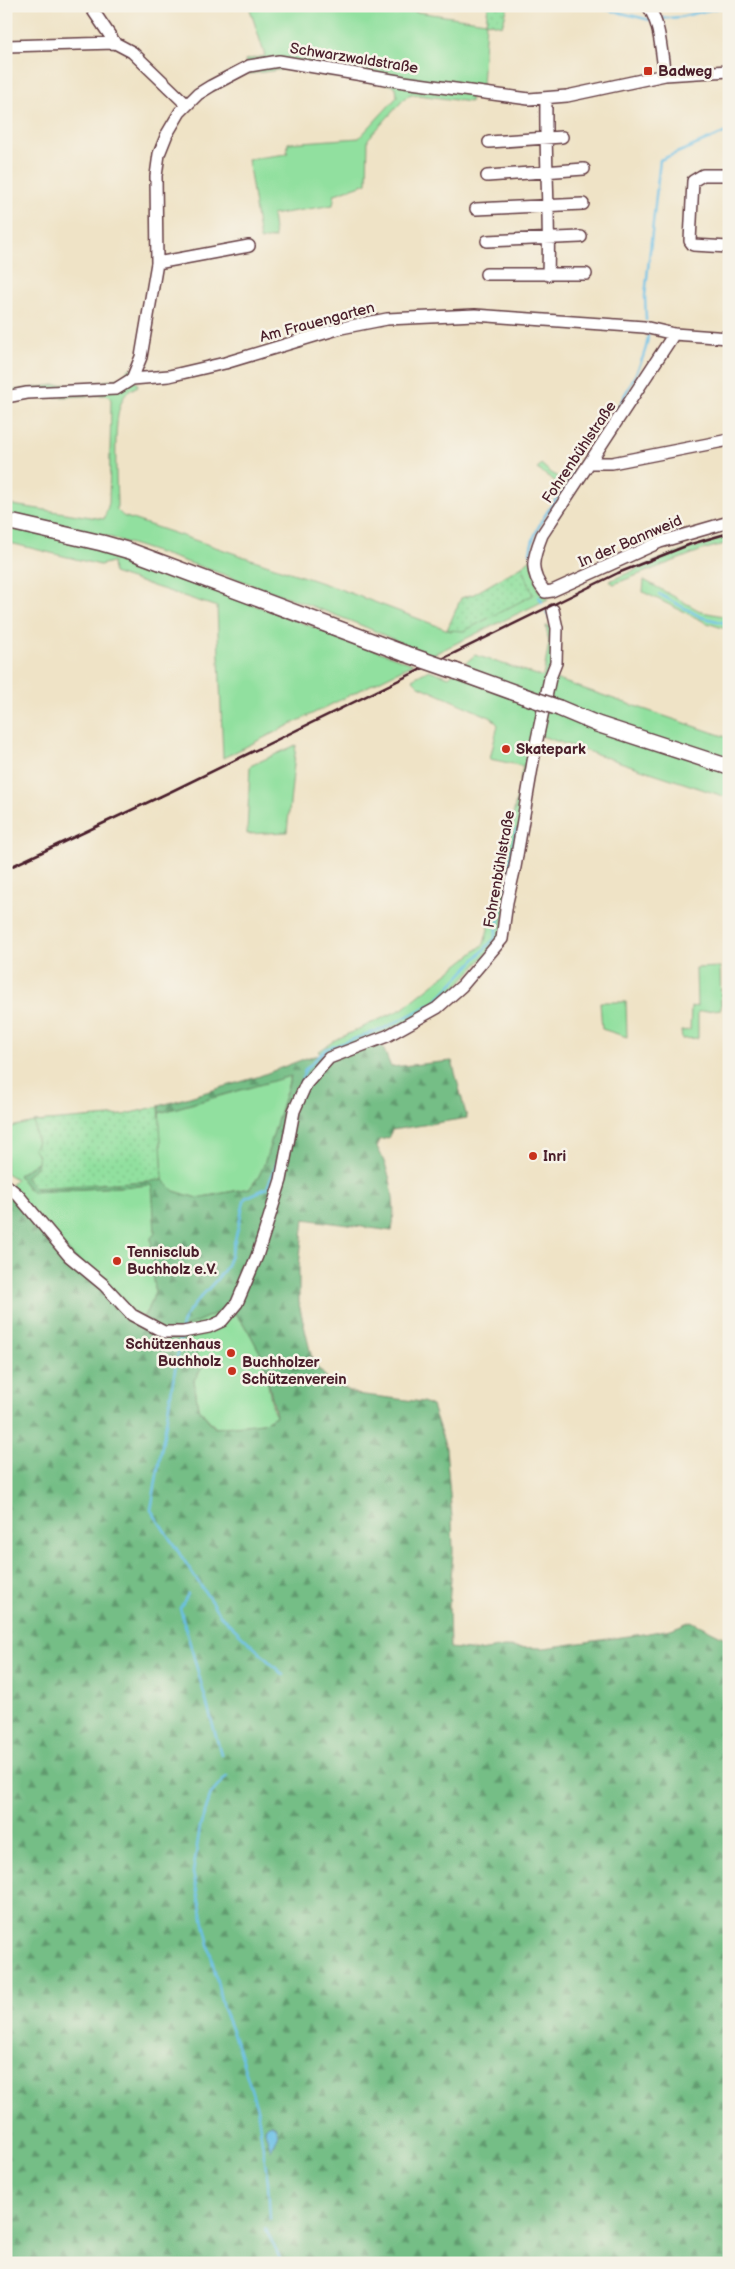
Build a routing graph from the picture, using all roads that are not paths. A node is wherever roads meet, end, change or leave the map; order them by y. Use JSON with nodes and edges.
{"nodes":[{"id":1,"x":90,"y":6,"type":"edge"},
{"id":2,"x":648,"y":6,"type":"edge"},
{"id":3,"x":115,"y":43,"type":"junction"},
{"id":4,"x":6,"y":46,"type":"edge"},
{"id":5,"x":729,"y":71,"type":"edge"},
{"id":6,"x":665,"y":75,"type":"junction"},
{"id":7,"x":546,"y":99,"type":"junction"},
{"id":8,"x":187,"y":105,"type":"junction"},
{"id":9,"x":545,"y":137,"type":"junction"},
{"id":10,"x":562,"y":137,"type":"dead end"},
{"id":11,"x":488,"y":142,"type":"dead end"},
{"id":12,"x":584,"y":169,"type":"dead end"},
{"id":13,"x":546,"y":172,"type":"junction"},
{"id":14,"x":729,"y":175,"type":"edge"},
{"id":15,"x":487,"y":176,"type":"dead end"},
{"id":16,"x":582,"y":204,"type":"dead end"},
{"id":17,"x":549,"y":206,"type":"junction"},
{"id":18,"x":476,"y":209,"type":"dead end"},
{"id":19,"x":581,"y":237,"type":"dead end"},
{"id":20,"x":549,"y":239,"type":"junction"},
{"id":21,"x":487,"y":241,"type":"dead end"},
{"id":22,"x":249,"y":246,"type":"dead end"},
{"id":23,"x":729,"y":247,"type":"edge"},
{"id":24,"x":157,"y":263,"type":"junction"},
{"id":25,"x":486,"y":274,"type":"dead end"},
{"id":26,"x":586,"y":274,"type":"dead end"},
{"id":27,"x":548,"y":275,"type":"junction"},
{"id":28,"x":674,"y":334,"type":"junction"},
{"id":29,"x":729,"y":338,"type":"edge"},
{"id":30,"x":132,"y":379,"type":"junction"},
{"id":31,"x":6,"y":397,"type":"edge"},
{"id":32,"x":729,"y":440,"type":"edge"},
{"id":33,"x":591,"y":463,"type":"junction"},
{"id":34,"x":6,"y":521,"type":"edge"},
{"id":35,"x":729,"y":522,"type":"edge"},
{"id":36,"x":545,"y":592,"type":"joint"},
{"id":37,"x":553,"y":610,"type":"dead end"},
{"id":38,"x":729,"y":767,"type":"edge"},
{"id":39,"x":6,"y":1185,"type":"edge"}],
"edges":[{"from":1,"to":3,"type":"street"},
{"from":2,"to":6,"type":"street"},
{"from":3,"to":4,"type":"street"},
{"from":3,"to":8,"type":"street"},
{"from":5,"to":6,"type":"street","name":"Schwarzwaldstraße"},
{"from":6,"to":7,"type":"street","name":"Schwarzwaldstraße"},
{"from":7,"to":8,"type":"street","name":"Schwarzwaldstraße"},
{"from":7,"to":9,"type":"street"},
{"from":8,"to":24,"type":"street","name":"Schwarzwaldstraße"},
{"from":9,"to":10,"type":"street"},
{"from":9,"to":11,"type":"street"},
{"from":9,"to":13,"type":"street"},
{"from":12,"to":13,"type":"street"},
{"from":13,"to":15,"type":"street"},
{"from":13,"to":17,"type":"street"},
{"from":14,"to":23,"type":"street"},
{"from":16,"to":17,"type":"street"},
{"from":17,"to":18,"type":"street"},
{"from":17,"to":20,"type":"street"},
{"from":19,"to":20,"type":"street"},
{"from":20,"to":21,"type":"street"},
{"from":20,"to":27,"type":"street"},
{"from":22,"to":24,"type":"street"},
{"from":24,"to":30,"type":"street","name":"Schwarzwaldstraße"},
{"from":25,"to":27,"type":"street"},
{"from":26,"to":27,"type":"street"},
{"from":28,"to":29,"type":"street","name":"Am Frauengarten"},
{"from":28,"to":30,"type":"street","name":"Am Frauengarten"},
{"from":28,"to":33,"type":"street","name":"Fohrenbühlstraße"},
{"from":30,"to":31,"type":"street"},
{"from":32,"to":33,"type":"street"},
{"from":33,"to":36,"type":"street","name":"Fohrenbühlstraße"},
{"from":34,"to":38,"type":"main road","bridge":true},
{"from":35,"to":36,"type":"street","name":"In der Bannweid"},
{"from":37,"to":39,"type":"street","name":"Fohrenbühlstraße"}]}
